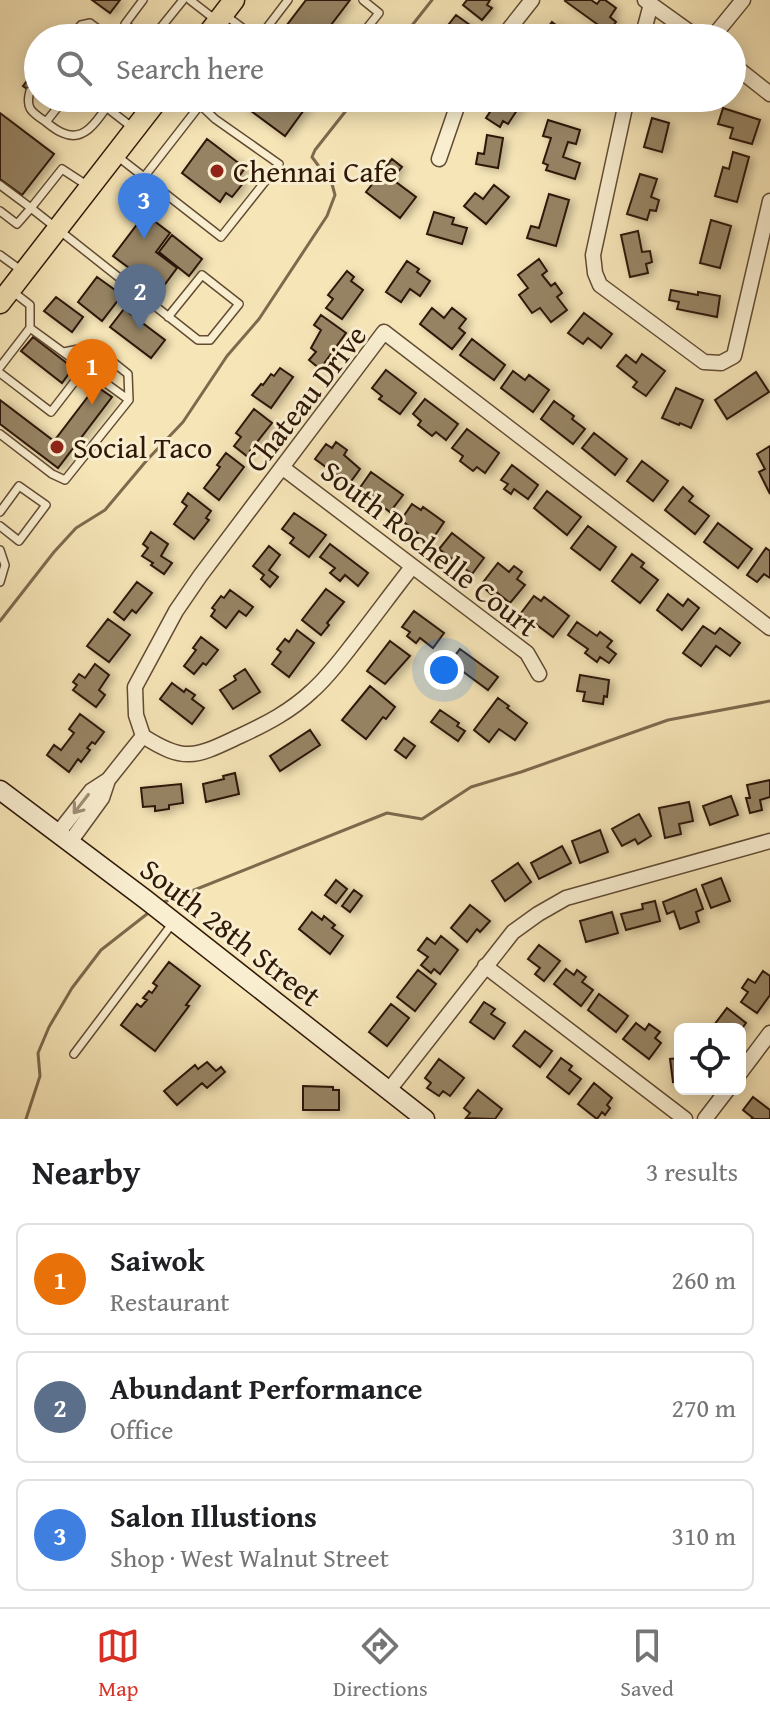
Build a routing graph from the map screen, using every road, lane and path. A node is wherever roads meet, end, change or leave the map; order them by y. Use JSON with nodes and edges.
{"nodes":[{"id":1,"x":143,"y":0,"type":"edge"},
{"id":2,"x":183,"y":0,"type":"edge"},
{"id":3,"x":190,"y":0,"type":"edge"},
{"id":4,"x":288,"y":0,"type":"edge"},
{"id":5,"x":363,"y":0,"type":"edge"},
{"id":6,"x":532,"y":0,"type":"edge"},
{"id":7,"x":743,"y":0,"type":"edge"},
{"id":8,"x":648,"y":2,"type":"edge"},
{"id":9,"x":220,"y":18,"type":"edge"},
{"id":10,"x":125,"y":24,"type":"edge"},
{"id":11,"x":164,"y":24,"type":"edge"},
{"id":12,"x":269,"y":24,"type":"edge"},
{"id":13,"x":370,"y":24,"type":"edge"},
{"id":14,"x":513,"y":24,"type":"edge"},
{"id":15,"x":644,"y":24,"type":"edge"},
{"id":16,"x":679,"y":24,"type":"edge"},
{"id":17,"x":723,"y":24,"type":"edge"},
{"id":18,"x":746,"y":75,"type":"edge"},
{"id":19,"x":770,"y":94,"type":"edge"},
{"id":20,"x":31,"y":112,"type":"edge"},
{"id":21,"x":54,"y":112,"type":"edge"},
{"id":22,"x":102,"y":112,"type":"edge"},
{"id":23,"x":113,"y":112,"type":"edge"},
{"id":24,"x":148,"y":112,"type":"edge"},
{"id":25,"x":195,"y":112,"type":"edge"},
{"id":26,"x":208,"y":112,"type":"edge"},
{"id":27,"x":455,"y":112,"type":"edge"},
{"id":28,"x":624,"y":112,"type":"edge"},
{"id":29,"x":46,"y":122,"type":"junction"},
{"id":30,"x":135,"y":129,"type":"junction"},
{"id":31,"x":115,"y":154,"type":"junction"},
{"id":32,"x":439,"y":159,"type":"dead end"},
{"id":33,"x":144,"y":177,"type":"junction"},
{"id":34,"x":0,"y":185,"type":"edge"},
{"id":35,"x":90,"y":187,"type":"junction"},
{"id":36,"x":770,"y":201,"type":"edge"},
{"id":37,"x":31,"y":208,"type":"junction"},
{"id":38,"x":0,"y":211,"type":"edge"},
{"id":39,"x":57,"y":229,"type":"junction"},
{"id":40,"x":0,"y":255,"type":"edge"},
{"id":41,"x":24,"y":272,"type":"junction"},
{"id":42,"x":5,"y":296,"type":"edge"},
{"id":43,"x":168,"y":317,"type":"junction"},
{"id":44,"x":30,"y":328,"type":"junction"},
{"id":45,"x":64,"y":352,"type":"junction"},
{"id":46,"x":85,"y":368,"type":"junction"},
{"id":47,"x":0,"y":370,"type":"edge"},
{"id":48,"x":129,"y":400,"type":"junction"},
{"id":49,"x":0,"y":434,"type":"edge"},
{"id":50,"x":283,"y":468,"type":"junction"},
{"id":51,"x":0,"y":512,"type":"edge"},
{"id":52,"x":0,"y":526,"type":"edge"},
{"id":53,"x":0,"y":550,"type":"edge"},
{"id":54,"x":412,"y":567,"type":"junction"},
{"id":55,"x":0,"y":582,"type":"edge"},
{"id":56,"x":770,"y":628,"type":"edge"},
{"id":57,"x":539,"y":674,"type":"dead end"},
{"id":58,"x":143,"y":736,"type":"junction"},
{"id":59,"x":0,"y":790,"type":"edge"},
{"id":60,"x":64,"y":838,"type":"junction"},
{"id":61,"x":770,"y":841,"type":"edge"},
{"id":62,"x":173,"y":922,"type":"junction"},
{"id":63,"x":485,"y":966,"type":"junction"},
{"id":64,"x":770,"y":1033,"type":"edge"},
{"id":65,"x":74,"y":1054,"type":"dead end"},
{"id":66,"x":746,"y":1065,"type":"edge"},
{"id":67,"x":389,"y":1090,"type":"junction"},
{"id":68,"x":723,"y":1095,"type":"edge"},
{"id":69,"x":425,"y":1119,"type":"edge"},
{"id":70,"x":685,"y":1119,"type":"edge"},
{"id":71,"x":705,"y":1119,"type":"edge"}],
"edges":[{"from":1,"to":10,"type":"lane"},
{"from":2,"to":11,"type":"lane"},
{"from":3,"to":9,"type":"lane"},
{"from":4,"to":12,"type":"lane"},
{"from":5,"to":13,"type":"lane"},
{"from":6,"to":14,"type":"street"},
{"from":7,"to":17,"type":"street"},
{"from":8,"to":15,"type":"street"},
{"from":8,"to":16,"type":"street"},
{"from":18,"to":19,"type":"street"},
{"from":20,"to":29,"type":"lane"},
{"from":21,"to":29,"type":"lane"},
{"from":22,"to":29,"type":"lane"},
{"from":23,"to":30,"type":"lane"},
{"from":24,"to":30,"type":"main road"},
{"from":25,"to":33,"type":"lane"},
{"from":26,"to":33,"type":"lane"},
{"from":27,"to":32,"type":"street"},
{"from":28,"to":36,"type":"street"},
{"from":30,"to":31,"type":"main road"},
{"from":31,"to":33,"type":"lane"},
{"from":31,"to":35,"type":"main road"},
{"from":34,"to":37,"type":"lane"},
{"from":35,"to":37,"type":"lane"},
{"from":35,"to":39,"type":"main road"},
{"from":37,"to":38,"type":"lane"},
{"from":37,"to":39,"type":"lane"},
{"from":39,"to":41,"type":"main road"},
{"from":39,"to":43,"type":"lane"},
{"from":40,"to":41,"type":"lane"},
{"from":41,"to":42,"type":"main road"},
{"from":42,"to":44,"type":"lane"},
{"from":43,"to":43,"type":"lane"},
{"from":44,"to":45,"type":"lane"},
{"from":44,"to":47,"type":"lane"},
{"from":45,"to":46,"type":"lane"},
{"from":45,"to":48,"type":"lane"},
{"from":46,"to":47,"type":"lane"},
{"from":46,"to":48,"type":"lane"},
{"from":48,"to":49,"type":"lane"},
{"from":50,"to":54,"type":"street","name":"South Rochelle Court"},
{"from":50,"to":56,"type":"street","name":"Chateau Drive"},
{"from":50,"to":58,"type":"street","name":"Chateau Drive"},
{"from":51,"to":52,"type":"lane"},
{"from":53,"to":55,"type":"lane"},
{"from":54,"to":57,"type":"street","name":"South Rochelle Court"},
{"from":54,"to":58,"type":"street"},
{"from":58,"to":60,"type":"street"},
{"from":59,"to":60,"type":"street","name":"South 28th Street"},
{"from":60,"to":62,"type":"street","name":"South 28th Street"},
{"from":61,"to":63,"type":"street"},
{"from":62,"to":65,"type":"lane"},
{"from":62,"to":67,"type":"street","name":"South 28th Street"},
{"from":63,"to":67,"type":"street"},
{"from":63,"to":70,"type":"street"},
{"from":64,"to":66,"type":"street"},
{"from":67,"to":69,"type":"street","name":"South 28th Street"},
{"from":68,"to":71,"type":"street"}]}
